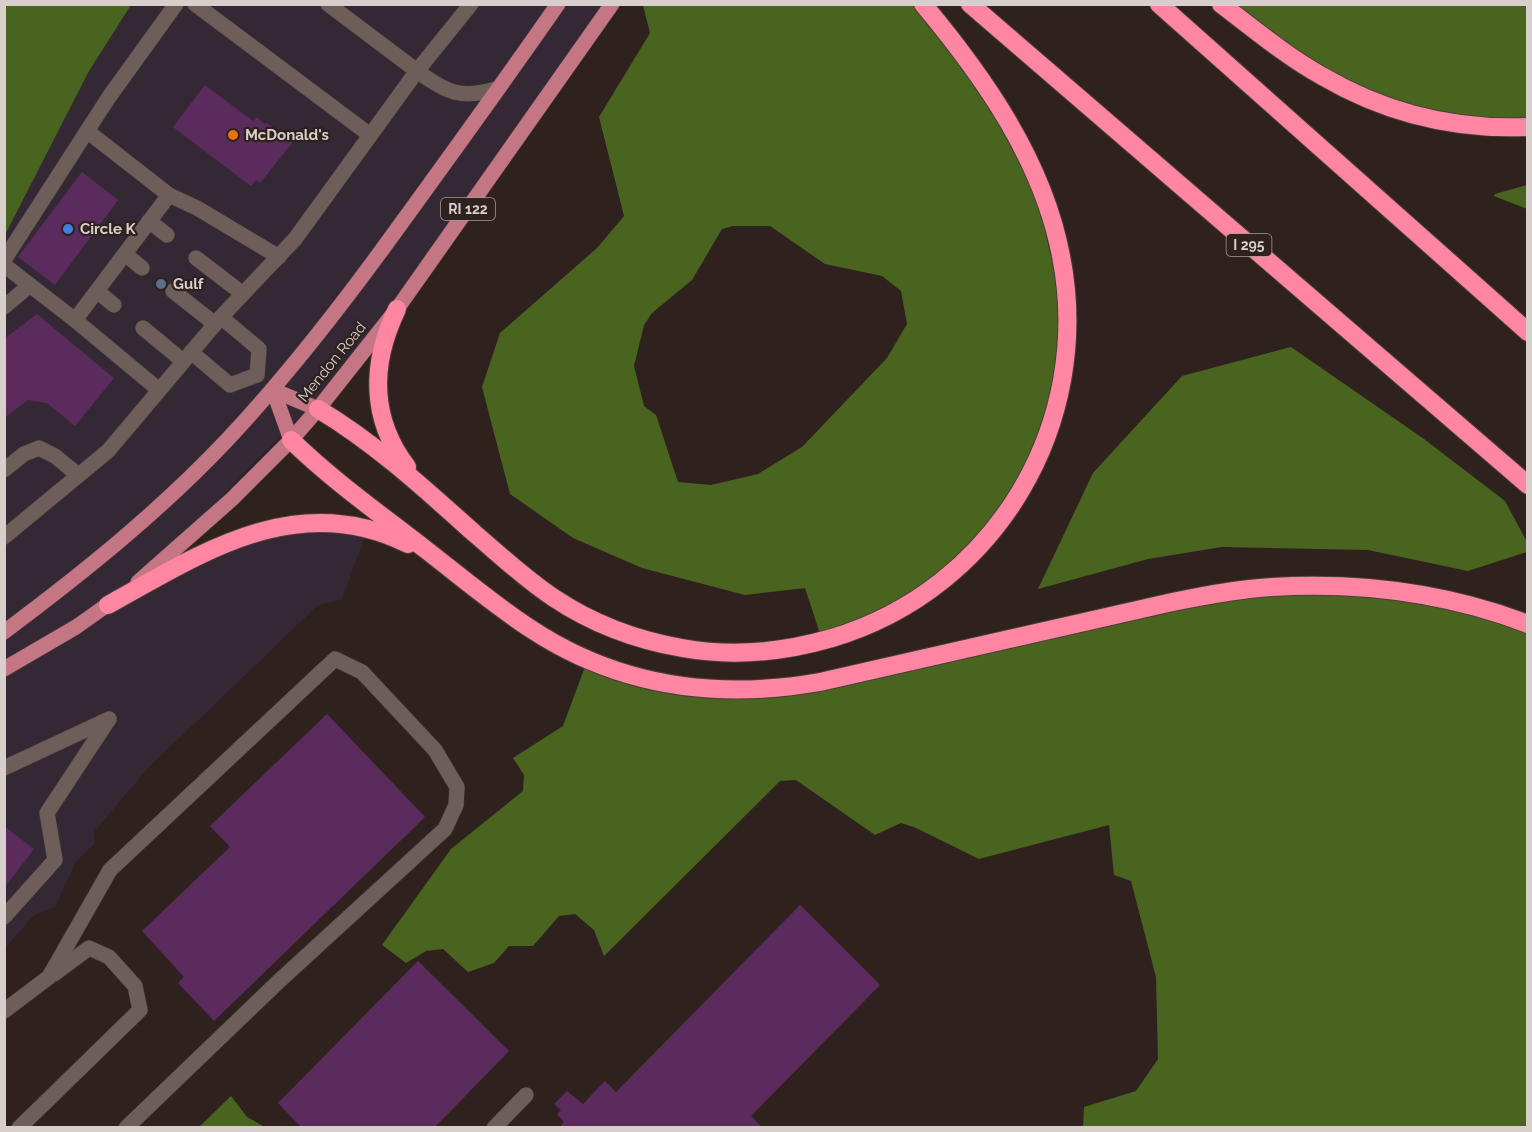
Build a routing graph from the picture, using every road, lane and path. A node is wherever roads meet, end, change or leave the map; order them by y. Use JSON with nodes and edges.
{"nodes":[{"id":1,"x":176,"y":4,"type":"edge"},
{"id":2,"x":195,"y":4,"type":"edge"},
{"id":3,"x":328,"y":4,"type":"edge"},
{"id":4,"x":471,"y":4,"type":"edge"},
{"id":5,"x":558,"y":4,"type":"edge"},
{"id":6,"x":612,"y":4,"type":"edge"},
{"id":7,"x":923,"y":4,"type":"edge"},
{"id":8,"x":970,"y":4,"type":"edge"},
{"id":9,"x":1159,"y":4,"type":"edge"},
{"id":10,"x":1221,"y":4,"type":"edge"},
{"id":11,"x":417,"y":71,"type":"junction"},
{"id":12,"x":499,"y":88,"type":"junction"},
{"id":13,"x":1527,"y":128,"type":"edge"},
{"id":14,"x":87,"y":131,"type":"junction"},
{"id":15,"x":370,"y":135,"type":"junction"},
{"id":16,"x":169,"y":195,"type":"junction"},
{"id":17,"x":149,"y":221,"type":"junction"},
{"id":18,"x":167,"y":235,"type":"dead end"},
{"id":19,"x":124,"y":254,"type":"junction"},
{"id":20,"x":279,"y":256,"type":"junction"},
{"id":21,"x":196,"y":258,"type":"dead end"},
{"id":22,"x":4,"y":260,"type":"edge"},
{"id":23,"x":4,"y":265,"type":"edge"},
{"id":24,"x":142,"y":268,"type":"dead end"},
{"id":25,"x":30,"y":285,"type":"junction"},
{"id":26,"x":97,"y":291,"type":"junction"},
{"id":27,"x":173,"y":291,"type":"dead end"},
{"id":28,"x":243,"y":294,"type":"junction"},
{"id":29,"x":114,"y":305,"type":"dead end"},
{"id":30,"x":4,"y":307,"type":"edge"},
{"id":31,"x":397,"y":309,"type":"junction"},
{"id":32,"x":75,"y":320,"type":"junction"},
{"id":33,"x":218,"y":321,"type":"junction"},
{"id":34,"x":143,"y":328,"type":"dead end"},
{"id":35,"x":1527,"y":332,"type":"edge"},
{"id":36,"x":187,"y":357,"type":"junction"},
{"id":37,"x":257,"y":375,"type":"junction"},
{"id":38,"x":159,"y":390,"type":"junction"},
{"id":39,"x":273,"y":390,"type":"junction"},
{"id":40,"x":318,"y":409,"type":"junction"},
{"id":41,"x":291,"y":440,"type":"junction"},
{"id":42,"x":4,"y":470,"type":"edge"},
{"id":43,"x":78,"y":476,"type":"junction"},
{"id":44,"x":1527,"y":486,"type":"edge"},
{"id":45,"x":428,"y":492,"type":"junction"},
{"id":46,"x":4,"y":537,"type":"edge"},
{"id":47,"x":455,"y":572,"type":"junction"},
{"id":48,"x":108,"y":605,"type":"junction"},
{"id":49,"x":1527,"y":624,"type":"edge"},
{"id":50,"x":4,"y":632,"type":"edge"},
{"id":51,"x":4,"y":669,"type":"edge"},
{"id":52,"x":4,"y":768,"type":"edge"},
{"id":53,"x":4,"y":917,"type":"edge"},
{"id":54,"x":49,"y":977,"type":"junction"},
{"id":55,"x":4,"y":1011,"type":"edge"},
{"id":56,"x":526,"y":1095,"type":"dead end"},
{"id":57,"x":19,"y":1128,"type":"edge"},
{"id":58,"x":126,"y":1128,"type":"edge"},
{"id":59,"x":494,"y":1128,"type":"edge"}],
"edges":[{"from":1,"to":14,"type":"lane"},
{"from":2,"to":15,"type":"lane"},
{"from":3,"to":11,"type":"lane"},
{"from":4,"to":11,"type":"lane"},
{"from":5,"to":12,"type":"main road","name":"Mendon Road","number":"RI 122"},
{"from":6,"to":31,"type":"main road","name":"Mendon Road","number":"RI 122"},
{"from":7,"to":45,"type":"highway"},
{"from":8,"to":44,"type":"highway","number":"I 295"},
{"from":9,"to":35,"type":"highway"},
{"from":10,"to":13,"type":"highway"},
{"from":11,"to":12,"type":"lane"},
{"from":11,"to":15,"type":"lane"},
{"from":12,"to":39,"type":"main road","name":"Mendon Road","number":"RI 122"},
{"from":14,"to":16,"type":"lane"},
{"from":14,"to":22,"type":"lane"},
{"from":15,"to":20,"type":"lane"},
{"from":16,"to":17,"type":"lane"},
{"from":16,"to":20,"type":"lane"},
{"from":17,"to":18,"type":"lane"},
{"from":17,"to":19,"type":"lane"},
{"from":19,"to":24,"type":"lane"},
{"from":19,"to":26,"type":"lane"},
{"from":20,"to":28,"type":"lane"},
{"from":21,"to":28,"type":"lane"},
{"from":23,"to":25,"type":"lane"},
{"from":25,"to":30,"type":"lane"},
{"from":25,"to":32,"type":"lane"},
{"from":26,"to":29,"type":"lane"},
{"from":26,"to":32,"type":"lane"},
{"from":27,"to":33,"type":"lane"},
{"from":28,"to":33,"type":"lane"},
{"from":31,"to":40,"type":"main road","name":"Mendon Road","number":"RI 122"},
{"from":31,"to":45,"type":"highway"},
{"from":32,"to":38,"type":"lane"},
{"from":33,"to":36,"type":"lane"},
{"from":33,"to":37,"type":"lane"},
{"from":34,"to":36,"type":"lane"},
{"from":36,"to":37,"type":"lane"},
{"from":36,"to":38,"type":"lane"},
{"from":37,"to":39,"type":"lane"},
{"from":38,"to":43,"type":"lane"},
{"from":39,"to":40,"type":"main road"},
{"from":39,"to":41,"type":"main road"},
{"from":39,"to":50,"type":"main road","name":"Mendon Road","number":"RI 122"},
{"from":40,"to":41,"type":"main road","name":"Mendon Road","number":"RI 122"},
{"from":40,"to":45,"type":"highway"},
{"from":41,"to":47,"type":"highway"},
{"from":41,"to":48,"type":"main road","name":"Mendon Road","number":"RI 122"},
{"from":42,"to":43,"type":"lane"},
{"from":43,"to":46,"type":"lane"},
{"from":47,"to":48,"type":"highway"},
{"from":47,"to":49,"type":"highway"},
{"from":48,"to":51,"type":"main road","name":"Mendon Road","number":"RI 122"},
{"from":52,"to":53,"type":"lane"},
{"from":54,"to":55,"type":"lane"},
{"from":54,"to":57,"type":"lane"},
{"from":54,"to":58,"type":"lane"},
{"from":56,"to":59,"type":"lane"}]}
